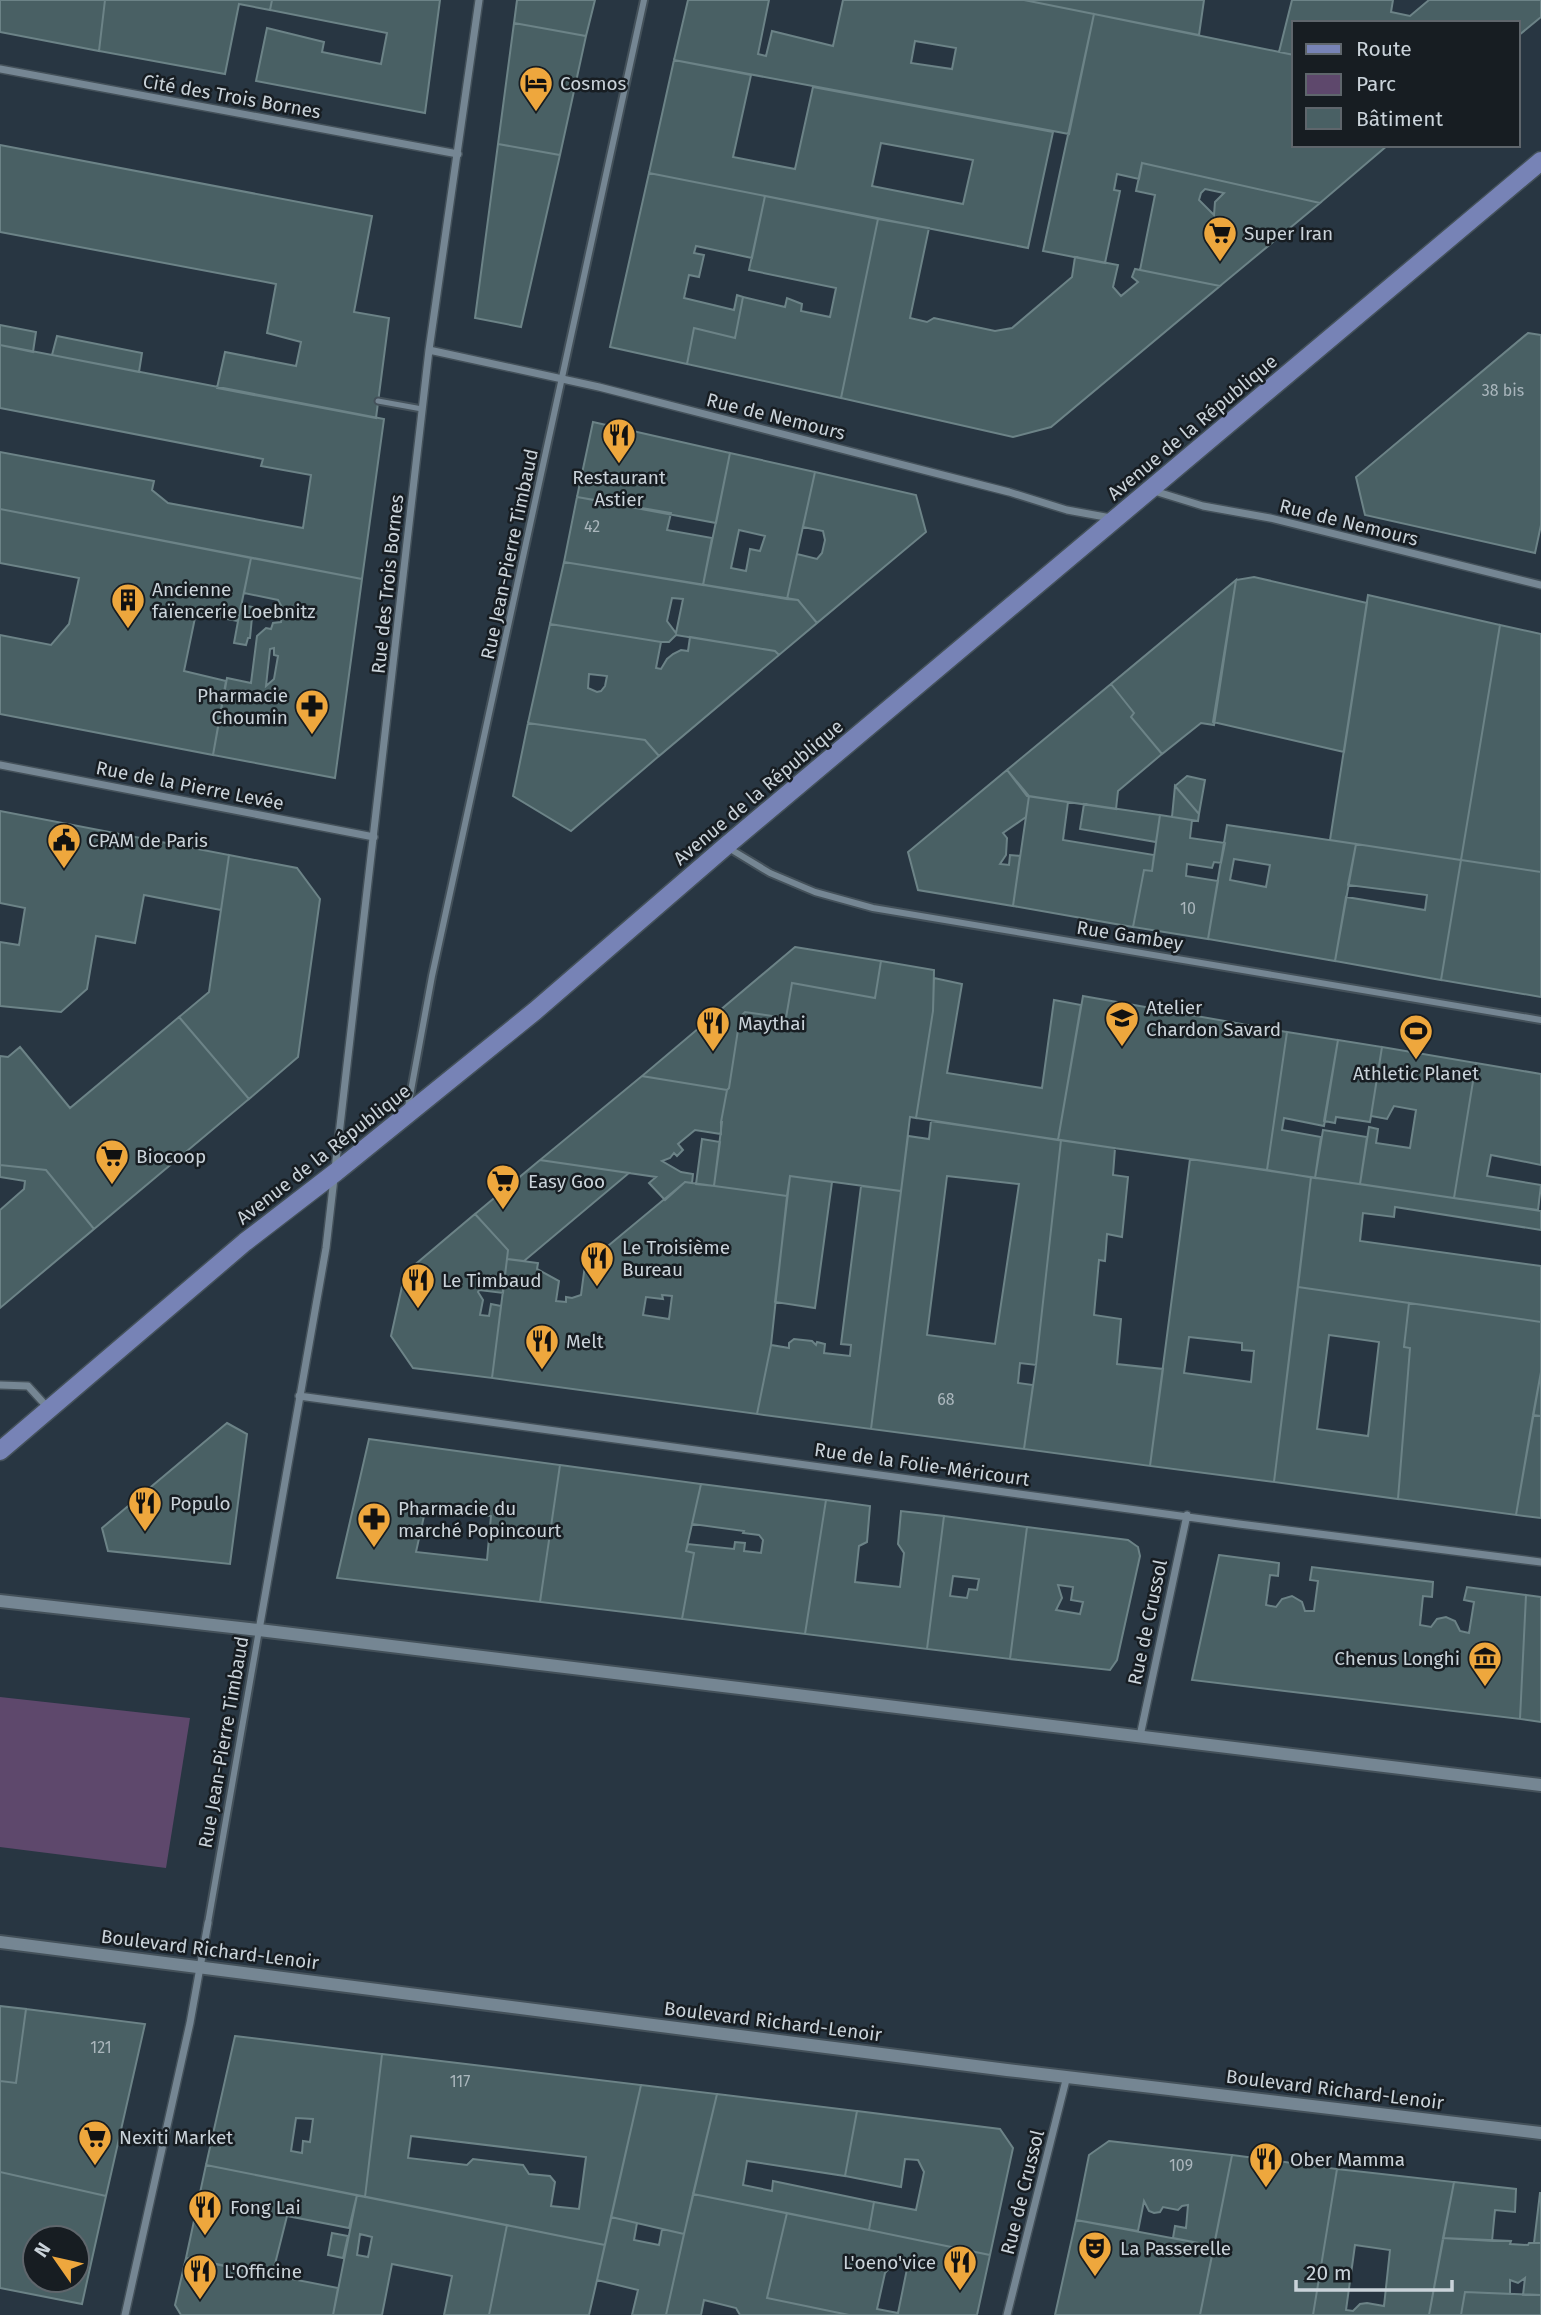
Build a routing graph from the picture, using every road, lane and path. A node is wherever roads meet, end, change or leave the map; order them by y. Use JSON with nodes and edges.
{"nodes":[{"id":1,"x":479,"y":0,"type":"edge"},
{"id":2,"x":644,"y":0,"type":"edge"},
{"id":3,"x":0,"y":69,"type":"edge"},
{"id":4,"x":458,"y":154,"type":"junction"},
{"id":5,"x":1541,"y":161,"type":"edge"},
{"id":6,"x":429,"y":350,"type":"junction"},
{"id":7,"x":564,"y":379,"type":"junction"},
{"id":8,"x":378,"y":401,"type":"dead end"},
{"id":9,"x":422,"y":409,"type":"junction"},
{"id":10,"x":1150,"y":490,"type":"junction"},
{"id":11,"x":1115,"y":519,"type":"junction"},
{"id":12,"x":1541,"y":585,"type":"edge"},
{"id":13,"x":0,"y":765,"type":"edge"},
{"id":14,"x":374,"y":837,"type":"junction"},
{"id":15,"x":726,"y":846,"type":"junction"},
{"id":16,"x":1541,"y":1020,"type":"edge"},
{"id":17,"x":406,"y":1116,"type":"junction"},
{"id":18,"x":336,"y":1172,"type":"junction"},
{"id":19,"x":0,"y":1385,"type":"edge"},
{"id":20,"x":299,"y":1396,"type":"junction"},
{"id":21,"x":49,"y":1410,"type":"junction"},
{"id":22,"x":0,"y":1451,"type":"edge"},
{"id":23,"x":1187,"y":1515,"type":"junction"},
{"id":24,"x":1541,"y":1562,"type":"edge"},
{"id":25,"x":0,"y":1601,"type":"edge"},
{"id":26,"x":259,"y":1630,"type":"junction"},
{"id":27,"x":1140,"y":1736,"type":"junction"},
{"id":28,"x":1541,"y":1785,"type":"edge"},
{"id":29,"x":208,"y":1923,"type":"joint"},
{"id":30,"x":0,"y":1941,"type":"edge"},
{"id":31,"x":199,"y":1968,"type":"junction"},
{"id":32,"x":1067,"y":2076,"type":"junction"},
{"id":33,"x":1541,"y":2133,"type":"edge"},
{"id":34,"x":125,"y":2315,"type":"edge"},
{"id":35,"x":1007,"y":2315,"type":"edge"}],
"edges":[{"from":1,"to":4,"type":"street","name":"Rue des Trois Bornes"},
{"from":2,"to":7,"type":"street","name":"Rue Jean-Pierre Timbaud"},
{"from":3,"to":4,"type":"street","name":"Cité des Trois Bornes"},
{"from":4,"to":6,"type":"street","name":"Rue des Trois Bornes"},
{"from":5,"to":10,"type":"main road","name":"Avenue de la République"},
{"from":6,"to":7,"type":"street","name":"Rue de Nemours"},
{"from":6,"to":9,"type":"street","name":"Rue des Trois Bornes"},
{"from":7,"to":11,"type":"street","name":"Rue de Nemours"},
{"from":7,"to":17,"type":"street","name":"Rue Jean-Pierre Timbaud"},
{"from":8,"to":9,"type":"lane"},
{"from":9,"to":14,"type":"street","name":"Rue des Trois Bornes"},
{"from":10,"to":11,"type":"main road","name":"Avenue de la République"},
{"from":10,"to":12,"type":"street","name":"Rue de Nemours"},
{"from":11,"to":15,"type":"main road","name":"Avenue de la République"},
{"from":13,"to":14,"type":"street","name":"Rue de la Pierre Levée"},
{"from":14,"to":18,"type":"street","name":"Rue des Trois Bornes"},
{"from":15,"to":16,"type":"street","name":"Rue Gambey"},
{"from":15,"to":17,"type":"main road","name":"Avenue de la République"},
{"from":17,"to":18,"type":"main road","name":"Avenue de la République"},
{"from":18,"to":20,"type":"street","name":"Rue Jean-Pierre Timbaud"},
{"from":18,"to":21,"type":"main road","name":"Avenue de la République"},
{"from":19,"to":21,"type":"street"},
{"from":20,"to":23,"type":"street","name":"Rue de la Folie-Méricourt"},
{"from":20,"to":26,"type":"street","name":"Rue Jean-Pierre Timbaud"},
{"from":21,"to":22,"type":"main road","name":"Avenue de la République"},
{"from":23,"to":24,"type":"street","name":"Rue de la Folie-Méricourt"},
{"from":23,"to":27,"type":"street","name":"Rue de Crussol"},
{"from":25,"to":26,"type":"street"},
{"from":26,"to":27,"type":"street"},
{"from":26,"to":29,"type":"street","name":"Rue Jean-Pierre Timbaud"},
{"from":27,"to":28,"type":"street"},
{"from":29,"to":31,"type":"street","name":"Rue Jean-Pierre Timbaud"},
{"from":30,"to":31,"type":"street","name":"Boulevard Richard-Lenoir"},
{"from":31,"to":32,"type":"street","name":"Boulevard Richard-Lenoir"},
{"from":31,"to":34,"type":"street","name":"Rue Jean-Pierre Timbaud"},
{"from":32,"to":33,"type":"street","name":"Boulevard Richard-Lenoir"},
{"from":32,"to":35,"type":"street","name":"Rue de Crussol"}]}
